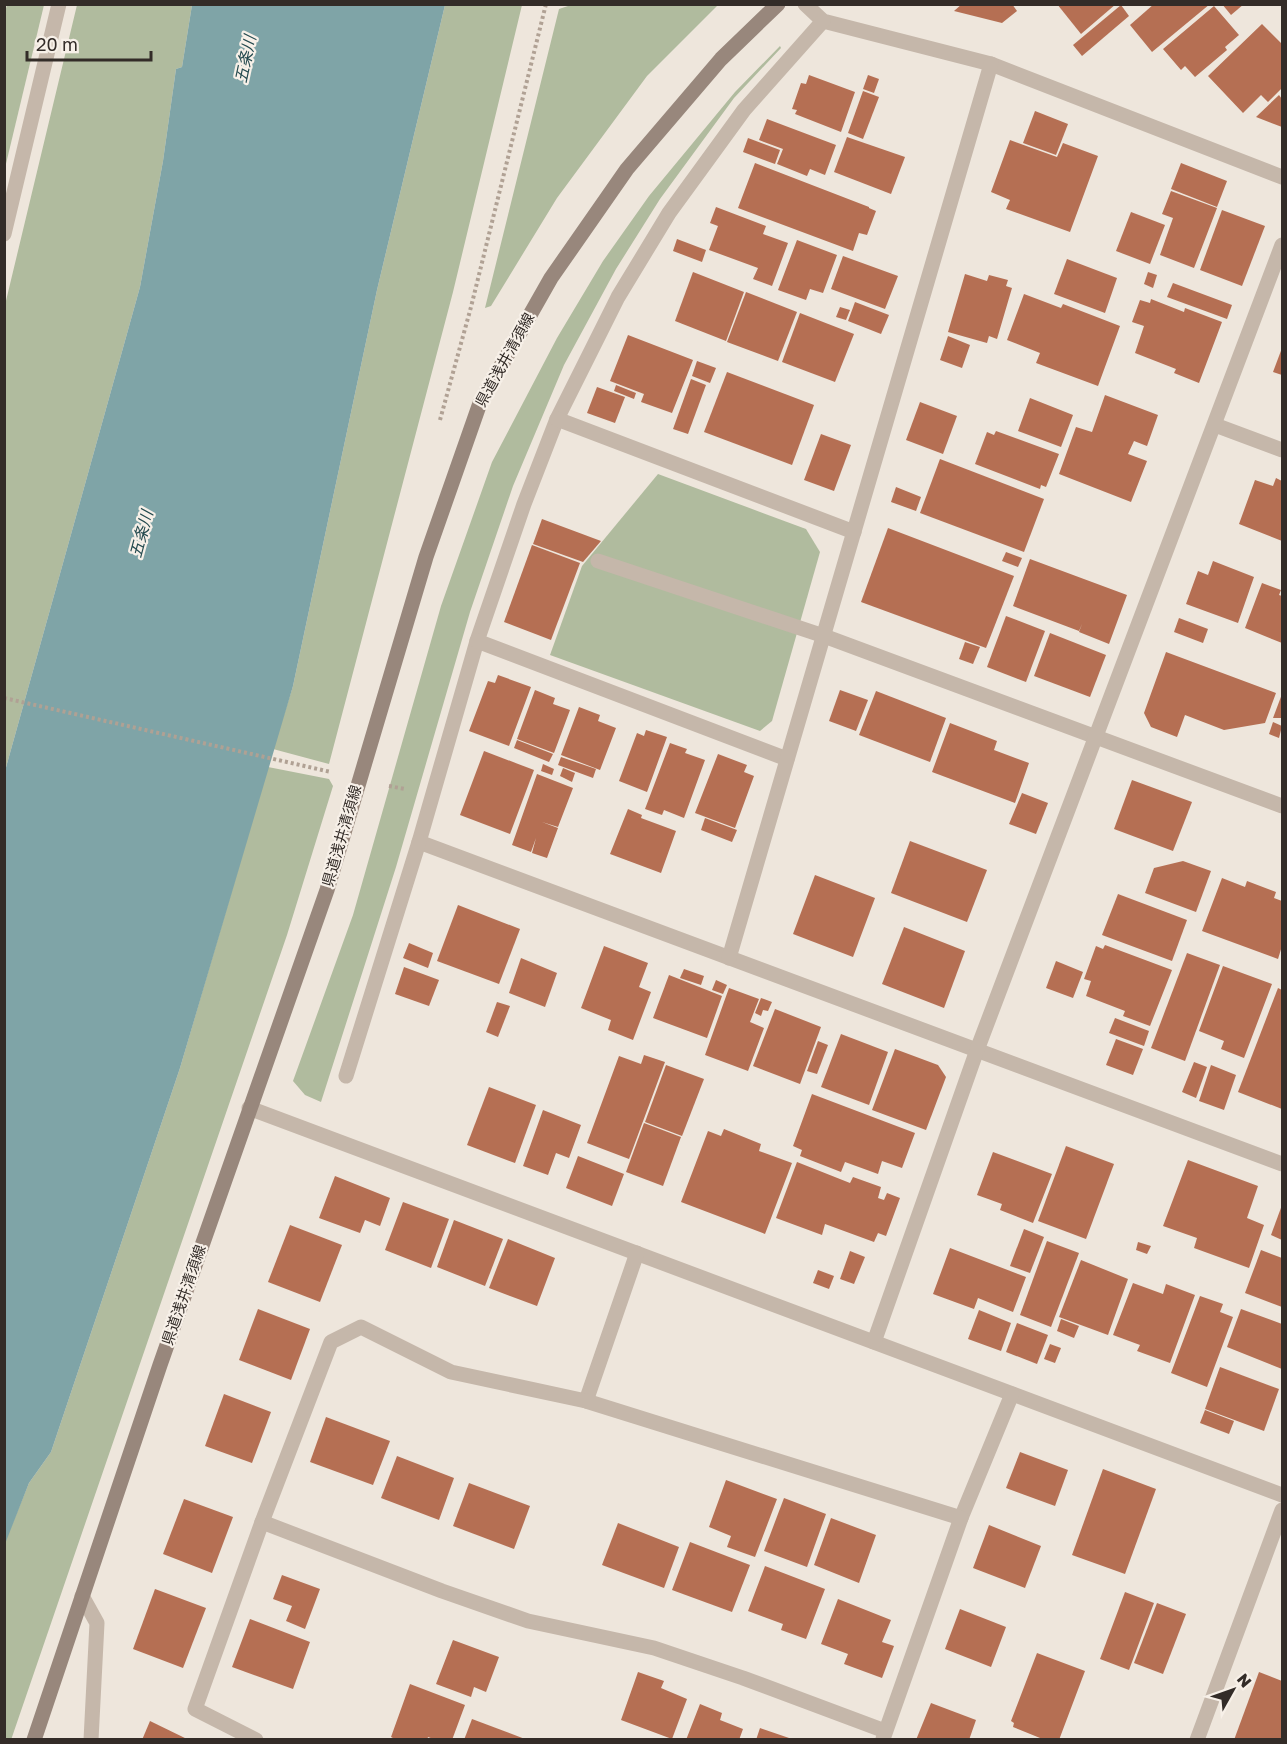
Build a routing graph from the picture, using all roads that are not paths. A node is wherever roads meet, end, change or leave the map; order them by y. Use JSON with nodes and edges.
{"nodes":[{"id":1,"x":59,"y":4,"type":"edge"},
{"id":2,"x":778,"y":4,"type":"edge"},
{"id":3,"x":805,"y":4,"type":"edge"},
{"id":4,"x":823,"y":21,"type":"junction"},
{"id":5,"x":992,"y":64,"type":"junction"},
{"id":6,"x":1282,"y":177,"type":"edge"},
{"id":7,"x":4,"y":234,"type":"edge"},
{"id":8,"x":1282,"y":245,"type":"edge"},
{"id":9,"x":557,"y":419,"type":"junction"},
{"id":10,"x":1215,"y":425,"type":"junction"},
{"id":11,"x":1282,"y":450,"type":"edge"},
{"id":12,"x":854,"y":532,"type":"junction"},
{"id":13,"x":598,"y":561,"type":"dead end"},
{"id":14,"x":824,"y":636,"type":"junction"},
{"id":15,"x":477,"y":641,"type":"junction"},
{"id":16,"x":1097,"y":737,"type":"junction"},
{"id":17,"x":787,"y":759,"type":"junction"},
{"id":18,"x":1282,"y":806,"type":"edge"},
{"id":19,"x":419,"y":842,"type":"junction"},
{"id":20,"x":729,"y":957,"type":"junction"},
{"id":21,"x":977,"y":1050,"type":"junction"},
{"id":22,"x":346,"y":1076,"type":"dead end"},
{"id":23,"x":249,"y":1108,"type":"junction"},
{"id":24,"x":1282,"y":1164,"type":"edge"},
{"id":25,"x":637,"y":1253,"type":"junction"},
{"id":26,"x":874,"y":1342,"type":"junction"},
{"id":27,"x":1012,"y":1394,"type":"junction"},
{"id":28,"x":586,"y":1401,"type":"junction"},
{"id":29,"x":1282,"y":1495,"type":"edge"},
{"id":30,"x":1282,"y":1510,"type":"edge"},
{"id":31,"x":961,"y":1518,"type":"junction"},
{"id":32,"x":262,"y":1522,"type":"junction"},
{"id":33,"x":82,"y":1596,"type":"junction"},
{"id":34,"x":884,"y":1735,"type":"edge"},
{"id":35,"x":34,"y":1740,"type":"edge"},
{"id":36,"x":91,"y":1740,"type":"edge"},
{"id":37,"x":256,"y":1740,"type":"edge"},
{"id":38,"x":1197,"y":1740,"type":"edge"}],
"edges":[{"from":1,"to":7,"type":"street"},
{"from":2,"to":23,"type":"main road","name":"県道浅井清須線"},
{"from":3,"to":4,"type":"street"},
{"from":4,"to":5,"type":"street"},
{"from":4,"to":9,"type":"street"},
{"from":5,"to":6,"type":"street"},
{"from":5,"to":12,"type":"street"},
{"from":8,"to":10,"type":"street"},
{"from":9,"to":12,"type":"street"},
{"from":9,"to":15,"type":"street"},
{"from":10,"to":11,"type":"street"},
{"from":10,"to":16,"type":"street"},
{"from":12,"to":14,"type":"street"},
{"from":13,"to":14,"type":"street"},
{"from":14,"to":16,"type":"street"},
{"from":14,"to":17,"type":"street"},
{"from":15,"to":17,"type":"street"},
{"from":15,"to":19,"type":"street"},
{"from":16,"to":18,"type":"street"},
{"from":16,"to":21,"type":"street"},
{"from":17,"to":20,"type":"street"},
{"from":19,"to":20,"type":"street"},
{"from":19,"to":22,"type":"street"},
{"from":20,"to":21,"type":"street"},
{"from":21,"to":24,"type":"street"},
{"from":21,"to":26,"type":"street"},
{"from":23,"to":25,"type":"street"},
{"from":23,"to":33,"type":"main road","name":"県道浅井清須線"},
{"from":25,"to":26,"type":"street"},
{"from":25,"to":28,"type":"street"},
{"from":26,"to":27,"type":"street"},
{"from":27,"to":29,"type":"street"},
{"from":27,"to":31,"type":"street"},
{"from":28,"to":31,"type":"street"},
{"from":28,"to":32,"type":"street"},
{"from":30,"to":38,"type":"street"},
{"from":31,"to":34,"type":"street"},
{"from":32,"to":34,"type":"street"},
{"from":32,"to":37,"type":"street"},
{"from":33,"to":35,"type":"main road","name":"県道浅井清須線"},
{"from":33,"to":36,"type":"street"}]}
